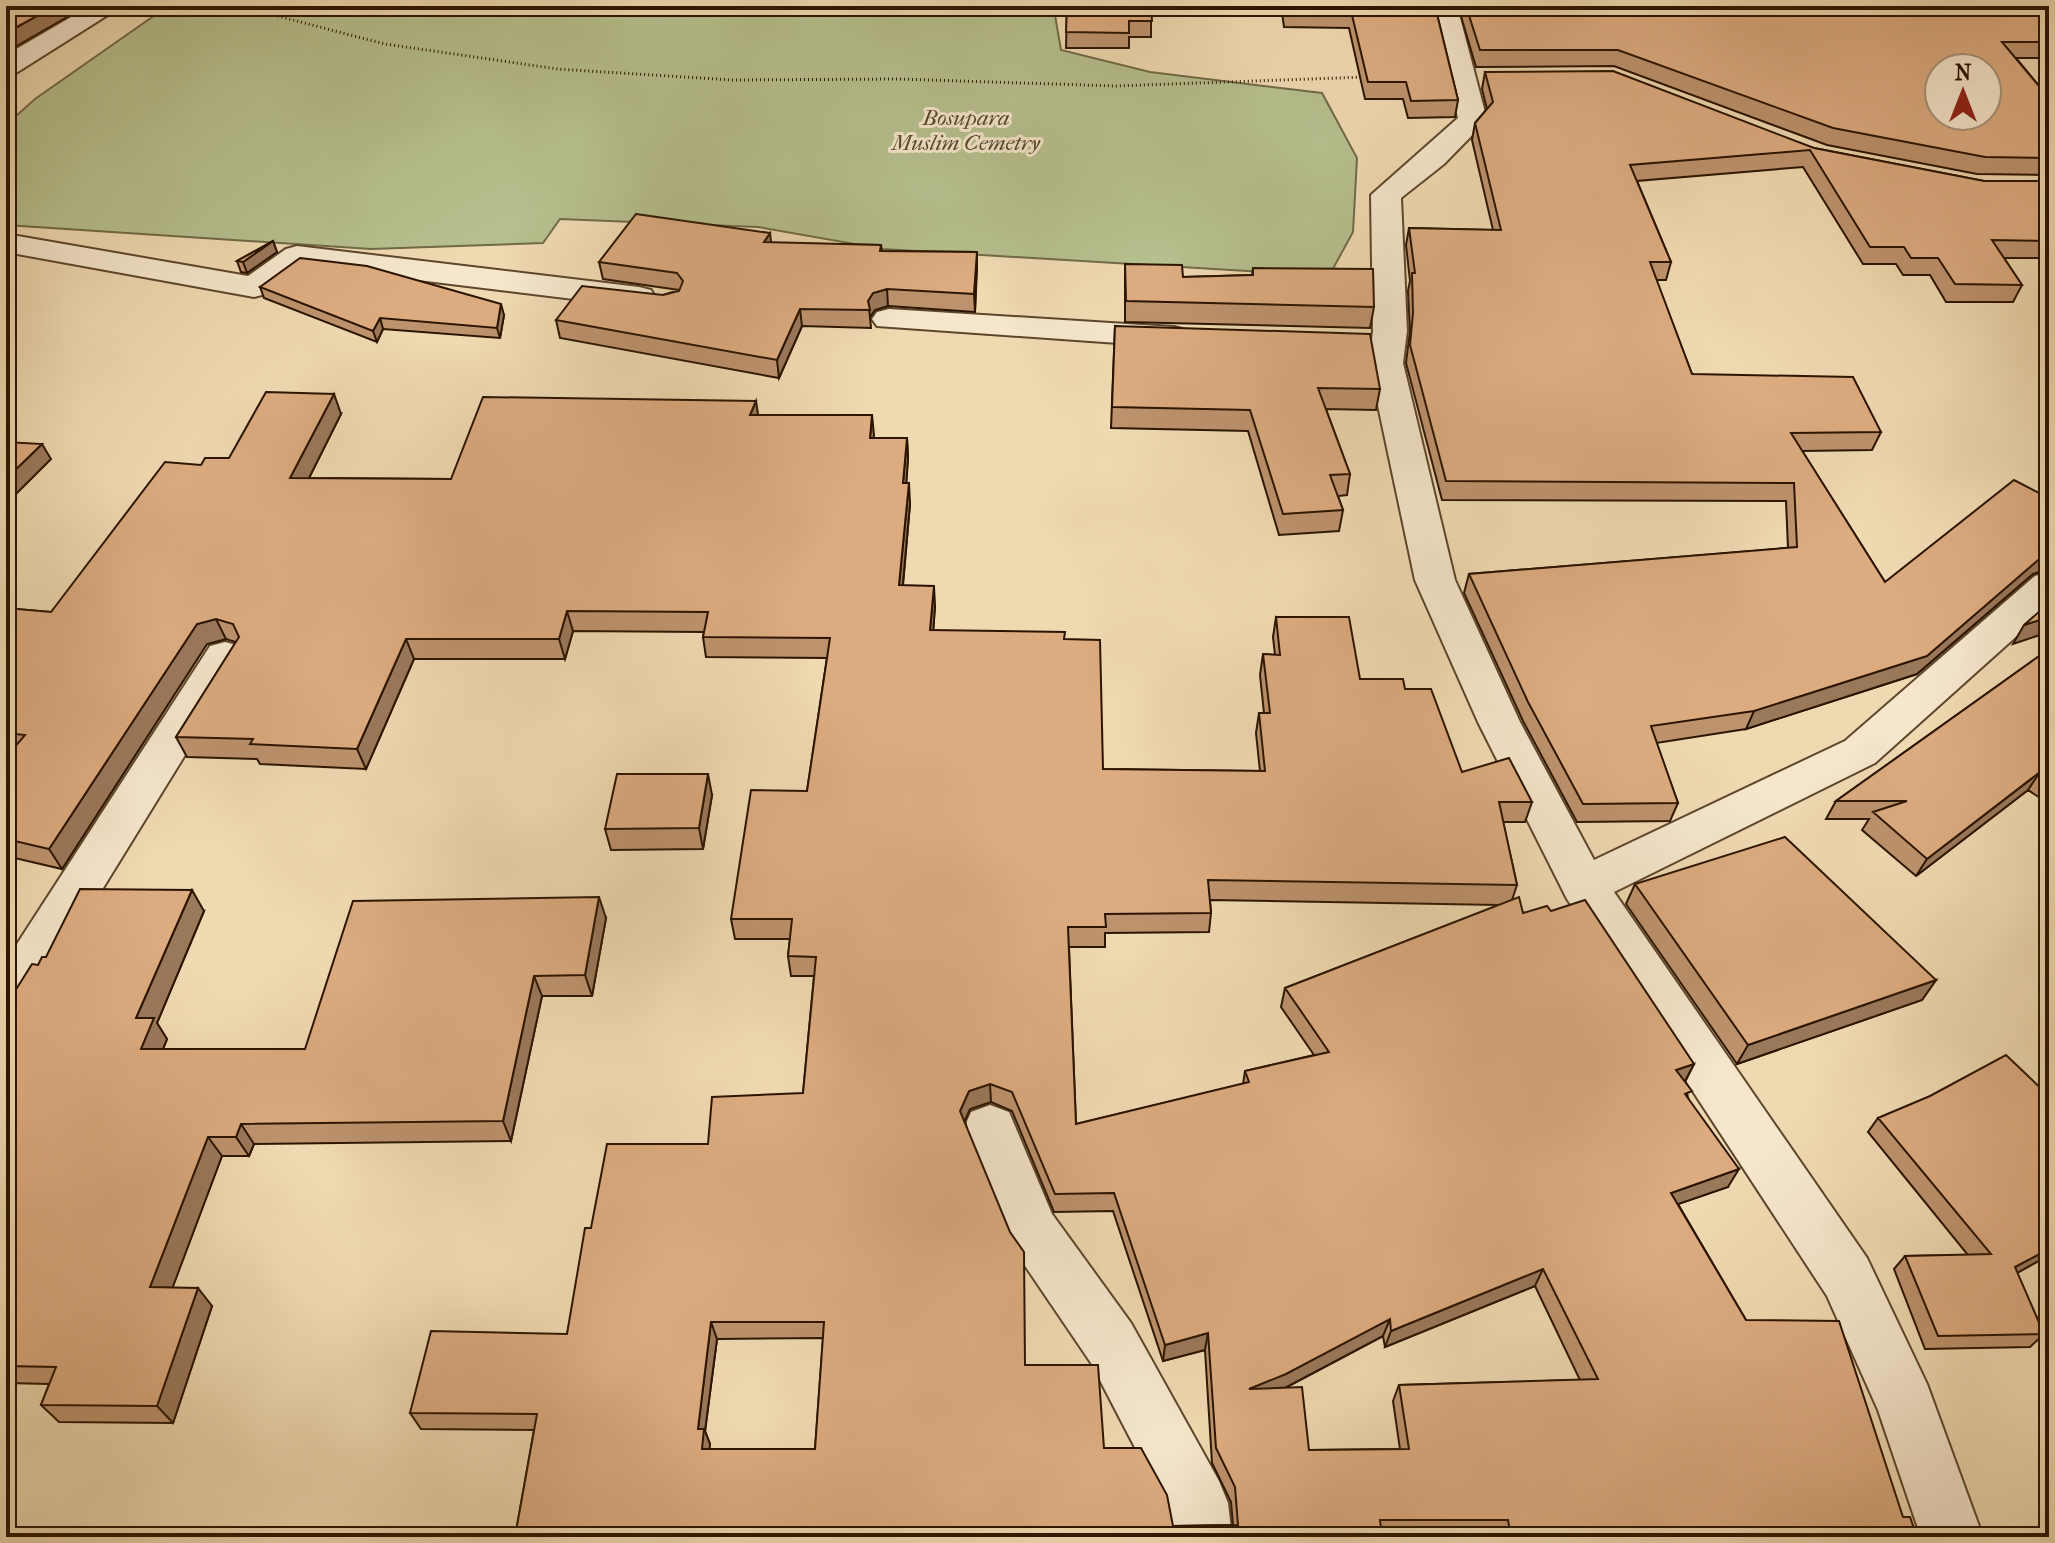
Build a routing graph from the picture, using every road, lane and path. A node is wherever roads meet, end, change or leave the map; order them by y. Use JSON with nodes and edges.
{"nodes":[{"id":1,"x":109,"y":6,"type":"edge"},
{"id":2,"x":239,"y":6,"type":"edge"},
{"id":3,"x":1444,"y":6,"type":"edge"},
{"id":4,"x":6,"y":67,"type":"edge"},
{"id":5,"x":1369,"y":77,"type":"edge"},
{"id":6,"x":6,"y":243,"type":"edge"},
{"id":7,"x":667,"y":300,"type":"edge"},
{"id":8,"x":889,"y":319,"type":"dead end"},
{"id":9,"x":1204,"y":338,"type":"edge"},
{"id":10,"x":2049,"y":585,"type":"edge"},
{"id":11,"x":225,"y":656,"type":"edge"},
{"id":12,"x":1584,"y":886,"type":"junction"},
{"id":13,"x":6,"y":1003,"type":"edge"},
{"id":14,"x":990,"y":1128,"type":"dead end"},
{"id":15,"x":1201,"y":1537,"type":"edge"},
{"id":16,"x":1952,"y":1537,"type":"edge"}],
"edges":[{"from":1,"to":4,"type":"street"},
{"from":2,"to":5,"type":"path"},
{"from":3,"to":12,"type":"street"},
{"from":6,"to":7,"type":"street"},
{"from":8,"to":9,"type":"street"},
{"from":10,"to":12,"type":"street"},
{"from":11,"to":13,"type":"street"},
{"from":12,"to":16,"type":"street"},
{"from":14,"to":15,"type":"street"}]}
